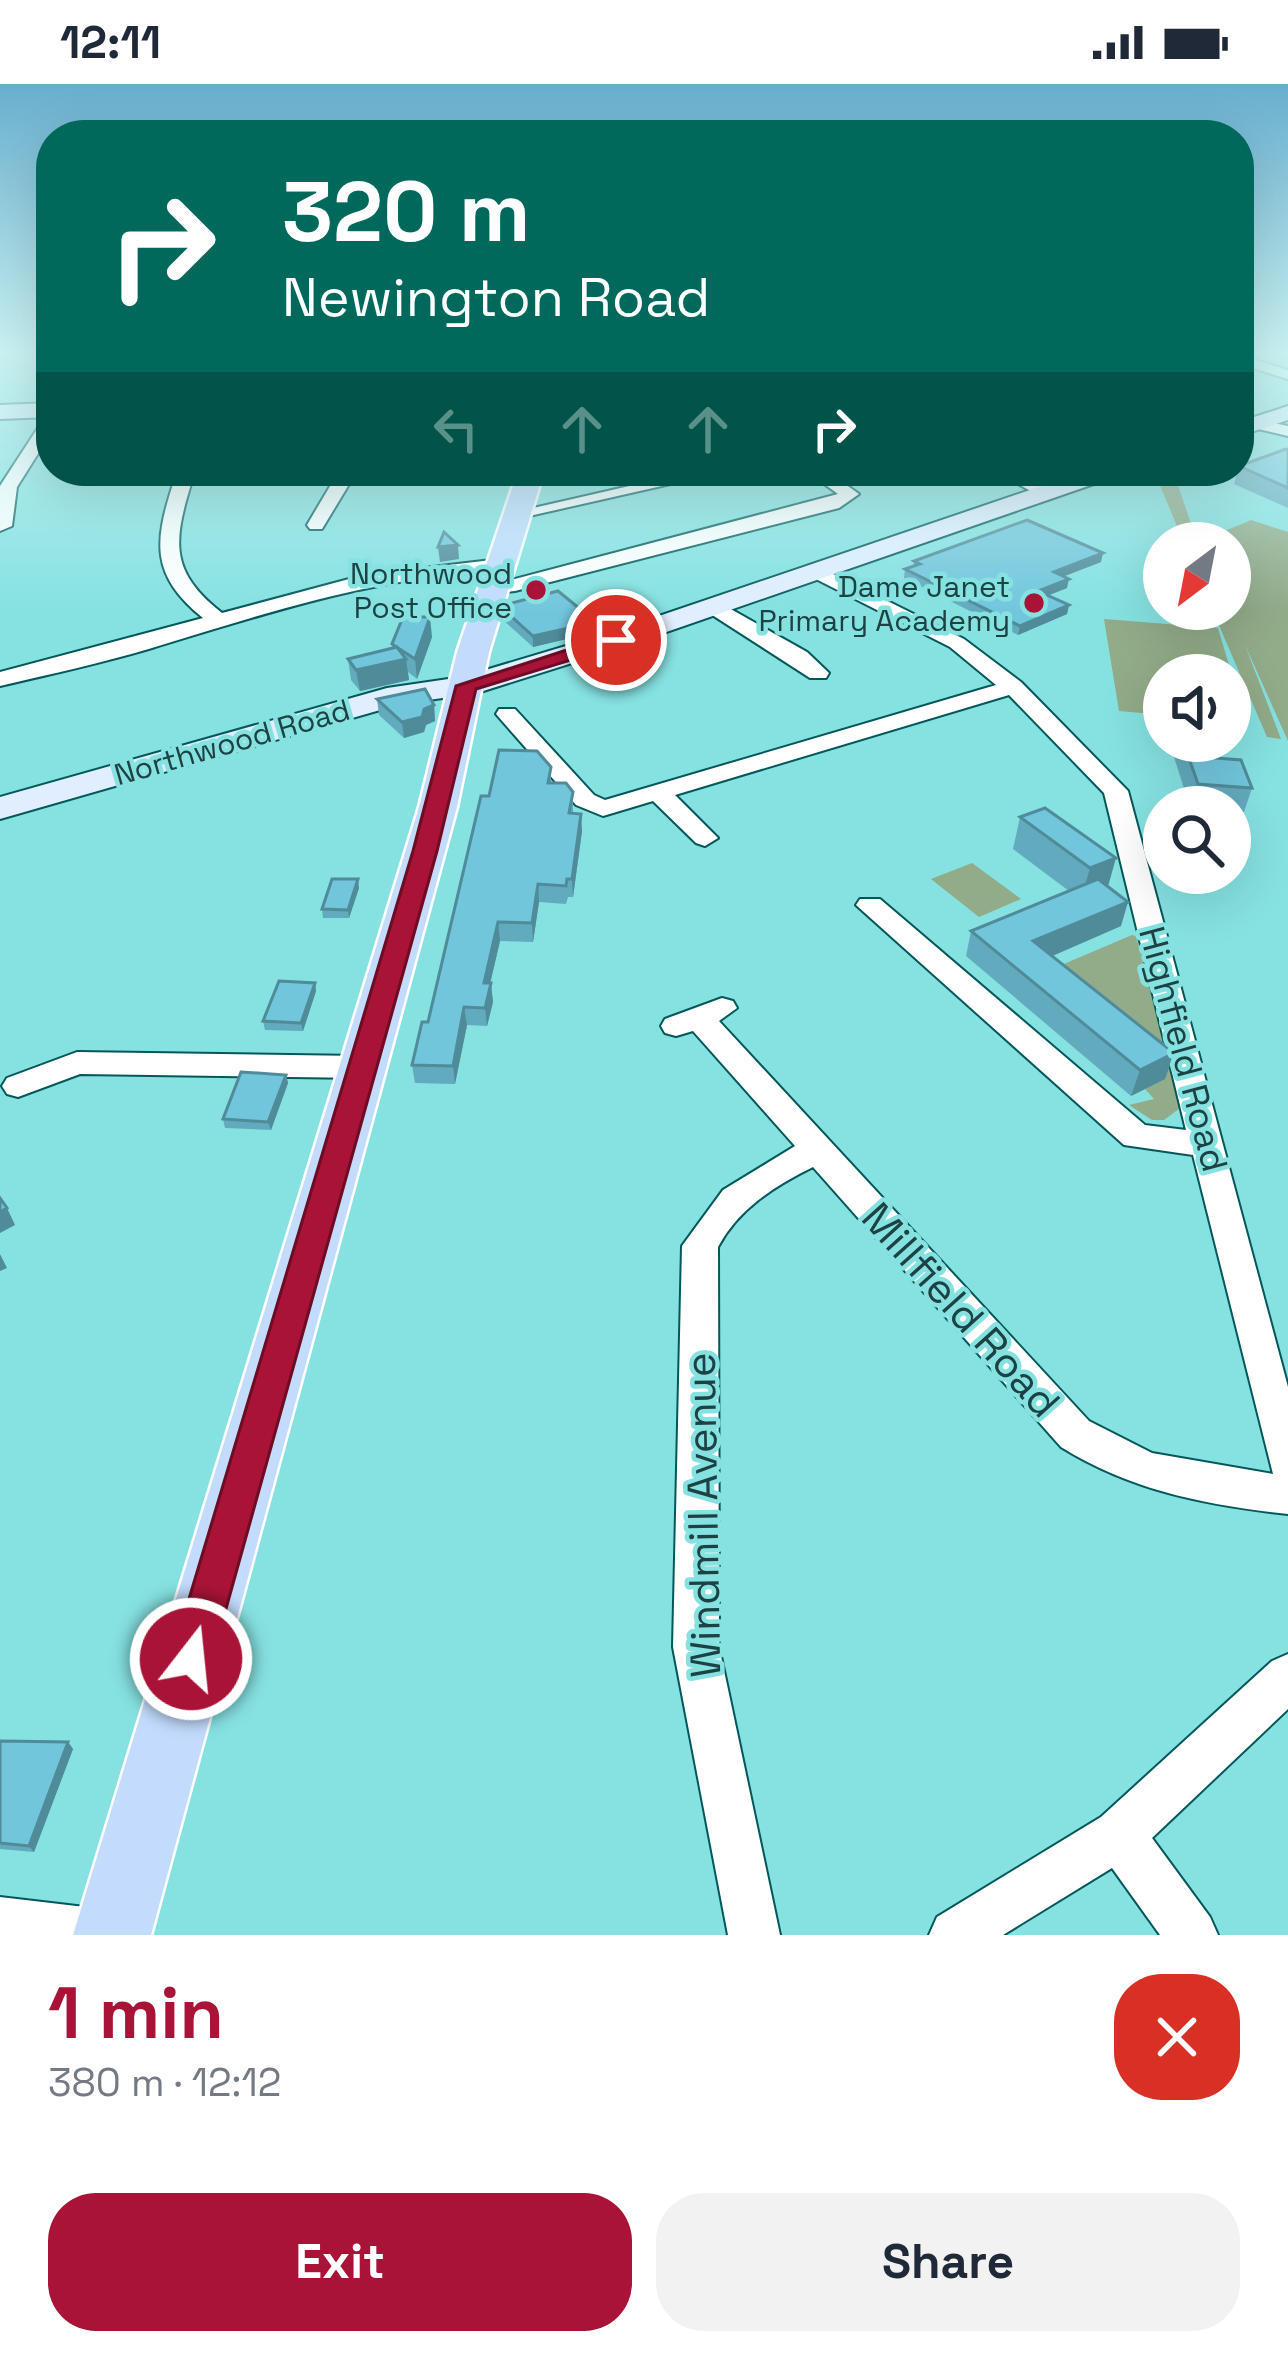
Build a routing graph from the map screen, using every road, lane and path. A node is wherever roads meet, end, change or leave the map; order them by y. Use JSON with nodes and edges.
{"nodes":[{"id":1,"x":36,"y":441,"type":"edge"},
{"id":2,"x":182,"y":486,"type":"edge"},
{"id":3,"x":339,"y":486,"type":"edge"},
{"id":4,"x":524,"y":486,"type":"edge"},
{"id":5,"x":648,"y":486,"type":"edge"},
{"id":6,"x":838,"y":486,"type":"edge"},
{"id":7,"x":1034,"y":486,"type":"edge"},
{"id":8,"x":1064,"y":486,"type":"edge"},
{"id":9,"x":4,"y":487,"type":"edge"},
{"id":10,"x":1046,"y":492,"type":"junction"},
{"id":11,"x":516,"y":514,"type":"junction"},
{"id":12,"x":317,"y":525,"type":"dead end"},
{"id":13,"x":4,"y":526,"type":"dead end"},
{"id":14,"x":814,"y":572,"type":"junction"},
{"id":15,"x":497,"y":576,"type":"junction"},
{"id":16,"x":713,"y":607,"type":"junction"},
{"id":17,"x":218,"y":619,"type":"junction"},
{"id":18,"x":818,"y":673,"type":"dead end"},
{"id":19,"x":0,"y":680,"type":"edge"},
{"id":20,"x":466,"y":686,"type":"junction"},
{"id":21,"x":1013,"y":687,"type":"junction"},
{"id":22,"x":507,"y":715,"type":"dead end"},
{"id":23,"x":658,"y":792,"type":"junction"},
{"id":24,"x":0,"y":808,"type":"edge"},
{"id":25,"x":705,"y":838,"type":"dead end"},
{"id":26,"x":870,"y":905,"type":"dead end"},
{"id":27,"x":699,"y":1017,"type":"dead end"},
{"id":28,"x":362,"y":1066,"type":"junction"},
{"id":29,"x":18,"y":1086,"type":"dead end"},
{"id":30,"x":1208,"y":1145,"type":"junction"},
{"id":31,"x":817,"y":1150,"type":"junction"},
{"id":32,"x":1288,"y":1463,"type":"edge"},
{"id":33,"x":1288,"y":1495,"type":"edge"},
{"id":34,"x":1288,"y":1677,"type":"edge"},
{"id":35,"x":1119,"y":1835,"type":"junction"},
{"id":36,"x":0,"y":1923,"type":"edge"},
{"id":37,"x":102,"y":1935,"type":"edge"},
{"id":38,"x":112,"y":1935,"type":"edge"},
{"id":39,"x":754,"y":1935,"type":"edge"},
{"id":40,"x":956,"y":1935,"type":"edge"},
{"id":41,"x":1192,"y":1935,"type":"edge"}],
"edges":[{"from":1,"to":9,"type":"street"},
{"from":2,"to":17,"type":"street"},
{"from":3,"to":12,"type":"street"},
{"from":4,"to":11,"type":"main road"},
{"from":5,"to":11,"type":"street"},
{"from":6,"to":15,"type":"street"},
{"from":7,"to":10,"type":"street"},
{"from":8,"to":10,"type":"main road","name":"Northwood Road"},
{"from":9,"to":13,"type":"street"},
{"from":10,"to":14,"type":"main road","name":"Northwood Road"},
{"from":11,"to":15,"type":"main road"},
{"from":14,"to":16,"type":"main road","name":"Northwood Road"},
{"from":14,"to":21,"type":"street","name":"Highfield Road"},
{"from":15,"to":17,"type":"street"},
{"from":15,"to":20,"type":"main road"},
{"from":16,"to":18,"type":"street"},
{"from":16,"to":20,"type":"main road","name":"Northwood Road"},
{"from":17,"to":19,"type":"street"},
{"from":20,"to":24,"type":"main road","name":"Northwood Road"},
{"from":20,"to":28,"type":"main road"},
{"from":21,"to":23,"type":"street"},
{"from":21,"to":30,"type":"street","name":"Highfield Road"},
{"from":22,"to":23,"type":"street"},
{"from":23,"to":25,"type":"street"},
{"from":26,"to":30,"type":"street"},
{"from":27,"to":31,"type":"street","name":"Millfield Road"},
{"from":28,"to":29,"type":"street"},
{"from":28,"to":38,"type":"main road"},
{"from":30,"to":32,"type":"street","name":"Highfield Road"},
{"from":31,"to":33,"type":"street","name":"Millfield Road"},
{"from":31,"to":39,"type":"street","name":"Windmill Avenue"},
{"from":34,"to":35,"type":"street"},
{"from":35,"to":40,"type":"street"},
{"from":35,"to":41,"type":"street"},
{"from":36,"to":37,"type":"street"}]}
